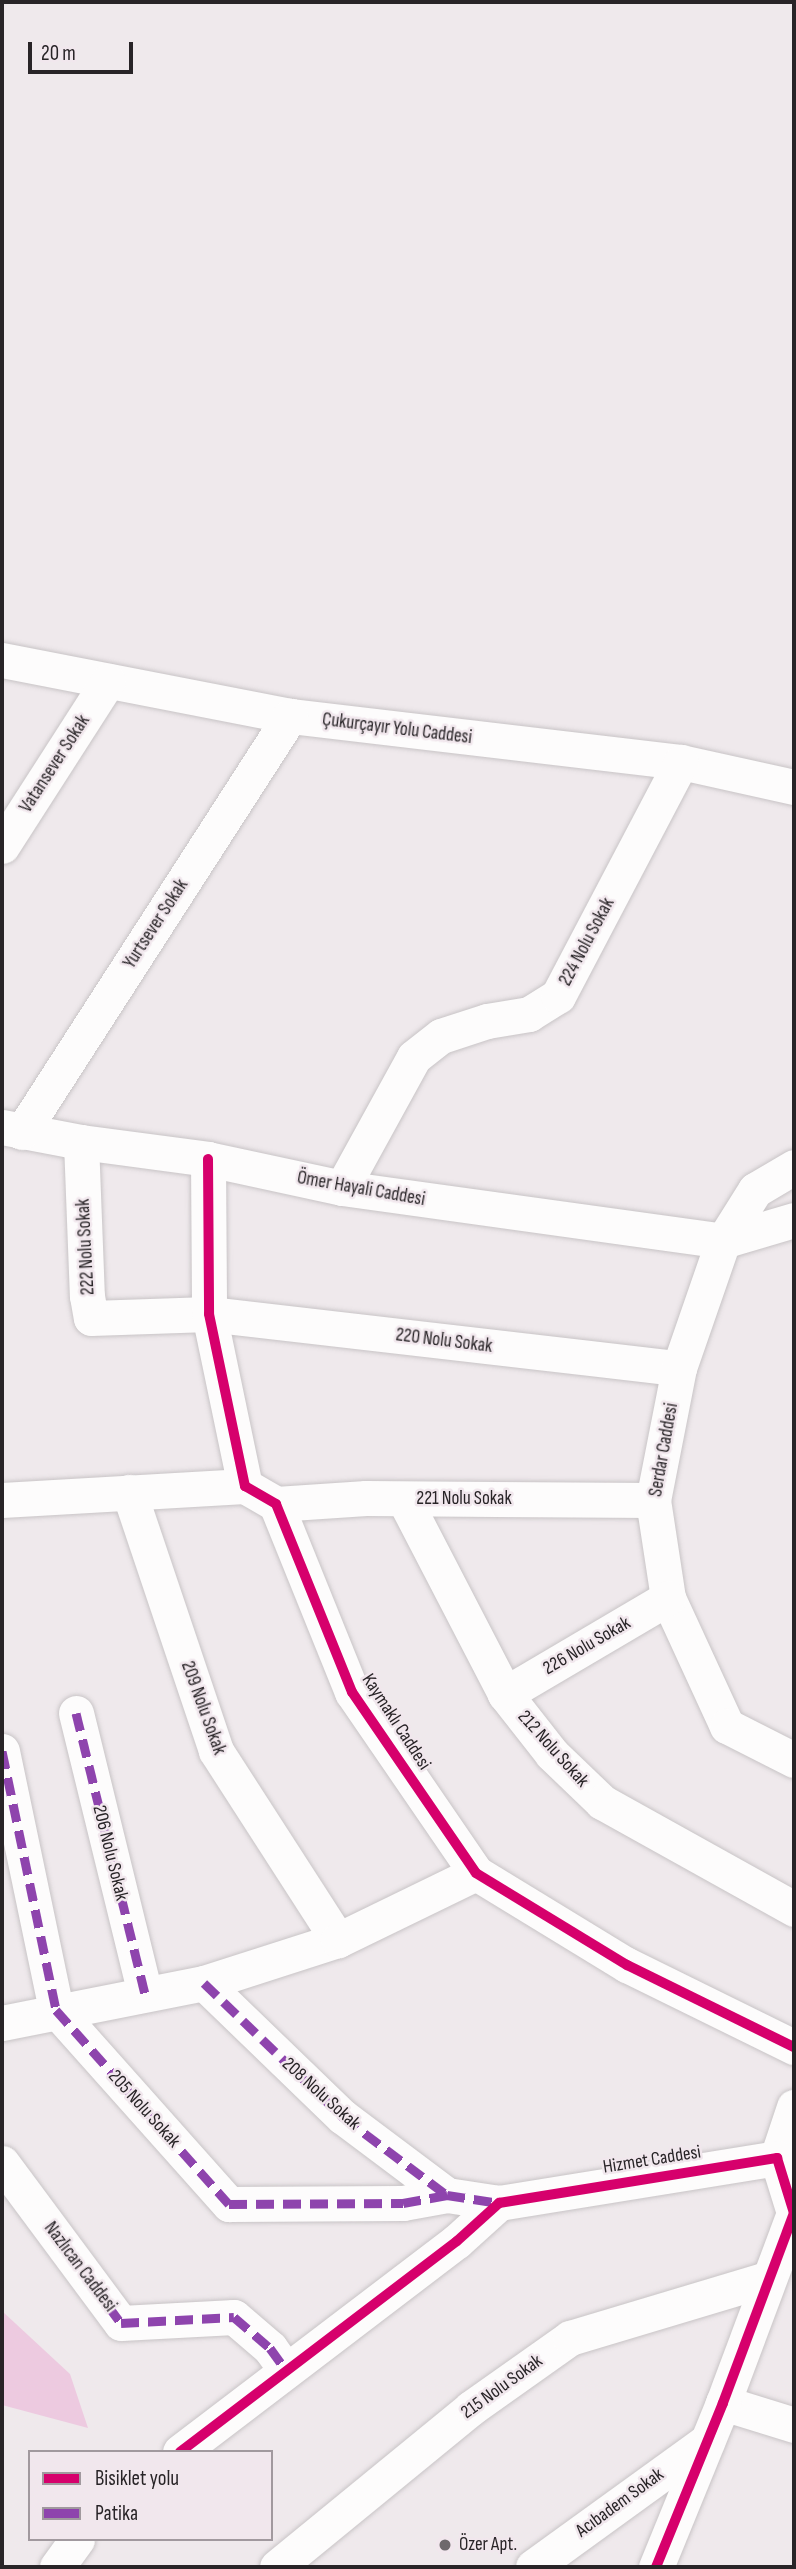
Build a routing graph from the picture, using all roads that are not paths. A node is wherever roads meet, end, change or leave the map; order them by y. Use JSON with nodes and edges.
{"nodes":[{"id":1,"x":2,"y":660,"type":"edge"},
{"id":2,"x":108,"y":681,"type":"junction"},
{"id":3,"x":290,"y":716,"type":"junction"},
{"id":4,"x":681,"y":762,"type":"junction"},
{"id":5,"x":794,"y":787,"type":"edge"},
{"id":6,"x":2,"y":846,"type":"edge"},
{"id":7,"x":12,"y":1129,"type":"edge"},
{"id":8,"x":80,"y":1142,"type":"junction"},
{"id":9,"x":208,"y":1159,"type":"junction"},
{"id":10,"x":794,"y":1167,"type":"edge"},
{"id":11,"x":342,"y":1188,"type":"junction"},
{"id":12,"x":794,"y":1220,"type":"edge"},
{"id":13,"x":723,"y":1241,"type":"junction"},
{"id":14,"x":209,"y":1314,"type":"junction"},
{"id":15,"x":679,"y":1368,"type":"junction"},
{"id":16,"x":245,"y":1486,"type":"junction"},
{"id":17,"x":129,"y":1492,"type":"junction"},
{"id":18,"x":404,"y":1499,"type":"junction"},
{"id":19,"x":2,"y":1500,"type":"edge"},
{"id":20,"x":653,"y":1500,"type":"junction"},
{"id":21,"x":276,"y":1504,"type":"junction"},
{"id":22,"x":668,"y":1598,"type":"junction"},
{"id":23,"x":505,"y":1694,"type":"junction"},
{"id":24,"x":76,"y":1713,"type":"dead end"},
{"id":25,"x":2,"y":1751,"type":"edge"},
{"id":26,"x":794,"y":1760,"type":"edge"},
{"id":27,"x":476,"y":1873,"type":"junction"},
{"id":28,"x":794,"y":1909,"type":"edge"},
{"id":29,"x":338,"y":1940,"type":"junction"},
{"id":30,"x":204,"y":1983,"type":"junction"},
{"id":31,"x":145,"y":1994,"type":"junction"},
{"id":32,"x":56,"y":2010,"type":"junction"},
{"id":33,"x":2,"y":2023,"type":"edge"},
{"id":34,"x":794,"y":2047,"type":"edge"},
{"id":35,"x":794,"y":2107,"type":"edge"},
{"id":36,"x":777,"y":2158,"type":"junction"},
{"id":37,"x":2,"y":2163,"type":"edge"},
{"id":38,"x":447,"y":2195,"type":"junction"},
{"id":39,"x":499,"y":2203,"type":"junction"},
{"id":40,"x":794,"y":2213,"type":"edge"},
{"id":41,"x":767,"y":2279,"type":"junction"},
{"id":42,"x":286,"y":2370,"type":"junction"},
{"id":43,"x":723,"y":2403,"type":"junction"},
{"id":44,"x":794,"y":2425,"type":"edge"},
{"id":45,"x":707,"y":2441,"type":"junction"},
{"id":46,"x":183,"y":2450,"type":"edge"},
{"id":47,"x":76,"y":2541,"type":"edge"},
{"id":48,"x":57,"y":2567,"type":"edge"},
{"id":49,"x":277,"y":2567,"type":"edge"},
{"id":50,"x":533,"y":2567,"type":"edge"},
{"id":51,"x":656,"y":2567,"type":"edge"}],
"edges":[{"from":1,"to":2,"type":"street","name":"Çukurçayır Yolu Caddesi"},
{"from":2,"to":3,"type":"street","name":"Çukurçayır Yolu Caddesi"},
{"from":2,"to":6,"type":"street","name":"Vatansever Sokak"},
{"from":3,"to":4,"type":"street","name":"Çukurçayır Yolu Caddesi"},
{"from":3,"to":7,"type":"street","name":"Yurtsever Sokak"},
{"from":4,"to":5,"type":"street","name":"Çukurçayır Yolu Caddesi"},
{"from":4,"to":11,"type":"street","name":"224 Nolu Sokak"},
{"from":7,"to":8,"type":"street","name":"Ömer Hayali Caddesi"},
{"from":8,"to":9,"type":"street","name":"Ömer Hayali Caddesi"},
{"from":8,"to":14,"type":"street","name":"222 Nolu Sokak"},
{"from":9,"to":11,"type":"street","name":"Ömer Hayali Caddesi"},
{"from":9,"to":14,"type":"street"},
{"from":10,"to":13,"type":"street","name":"Serdar Caddesi"},
{"from":11,"to":13,"type":"street","name":"Ömer Hayali Caddesi"},
{"from":12,"to":13,"type":"street"},
{"from":13,"to":15,"type":"street","name":"Serdar Caddesi"},
{"from":14,"to":15,"type":"street","name":"220 Nolu Sokak"},
{"from":14,"to":16,"type":"street"},
{"from":15,"to":20,"type":"street","name":"Serdar Caddesi"},
{"from":16,"to":17,"type":"street"},
{"from":16,"to":21,"type":"street"},
{"from":17,"to":19,"type":"street"},
{"from":17,"to":29,"type":"street","name":"209 Nolu Sokak"},
{"from":18,"to":20,"type":"street","name":"221 Nolu Sokak"},
{"from":18,"to":21,"type":"street","name":"221 Nolu Sokak"},
{"from":18,"to":23,"type":"street","name":"212 Nolu Sokak"},
{"from":20,"to":22,"type":"street","name":"Serdar Caddesi"},
{"from":21,"to":27,"type":"street","name":"Kaymaklı Caddesi"},
{"from":22,"to":23,"type":"street","name":"226 Nolu Sokak"},
{"from":22,"to":26,"type":"street","name":"Serdar Caddesi"},
{"from":23,"to":28,"type":"street","name":"212 Nolu Sokak"},
{"from":24,"to":31,"type":"street","name":"206 Nolu Sokak"},
{"from":25,"to":32,"type":"street","name":"205 Nolu Sokak"},
{"from":27,"to":29,"type":"street"},
{"from":27,"to":34,"type":"street","name":"Kaymaklı Caddesi"},
{"from":29,"to":30,"type":"street"},
{"from":30,"to":31,"type":"street"},
{"from":30,"to":38,"type":"street","name":"208 Nolu Sokak"},
{"from":31,"to":32,"type":"street"},
{"from":32,"to":33,"type":"street"},
{"from":32,"to":38,"type":"street","name":"205 Nolu Sokak"},
{"from":35,"to":36,"type":"street"},
{"from":36,"to":39,"type":"street","name":"Hizmet Caddesi"},
{"from":36,"to":40,"type":"street"},
{"from":37,"to":42,"type":"street","name":"Nazlıcan Caddesi"},
{"from":38,"to":39,"type":"street","name":"205 Nolu Sokak"},
{"from":39,"to":42,"type":"street"},
{"from":40,"to":41,"type":"street"},
{"from":41,"to":43,"type":"street"},
{"from":41,"to":49,"type":"street","name":"215 Nolu Sokak"},
{"from":42,"to":46,"type":"street"},
{"from":43,"to":44,"type":"street"},
{"from":43,"to":45,"type":"street"},
{"from":45,"to":50,"type":"street","name":"Acıbadem Sokak"},
{"from":45,"to":51,"type":"street"},
{"from":47,"to":48,"type":"street"}]}
